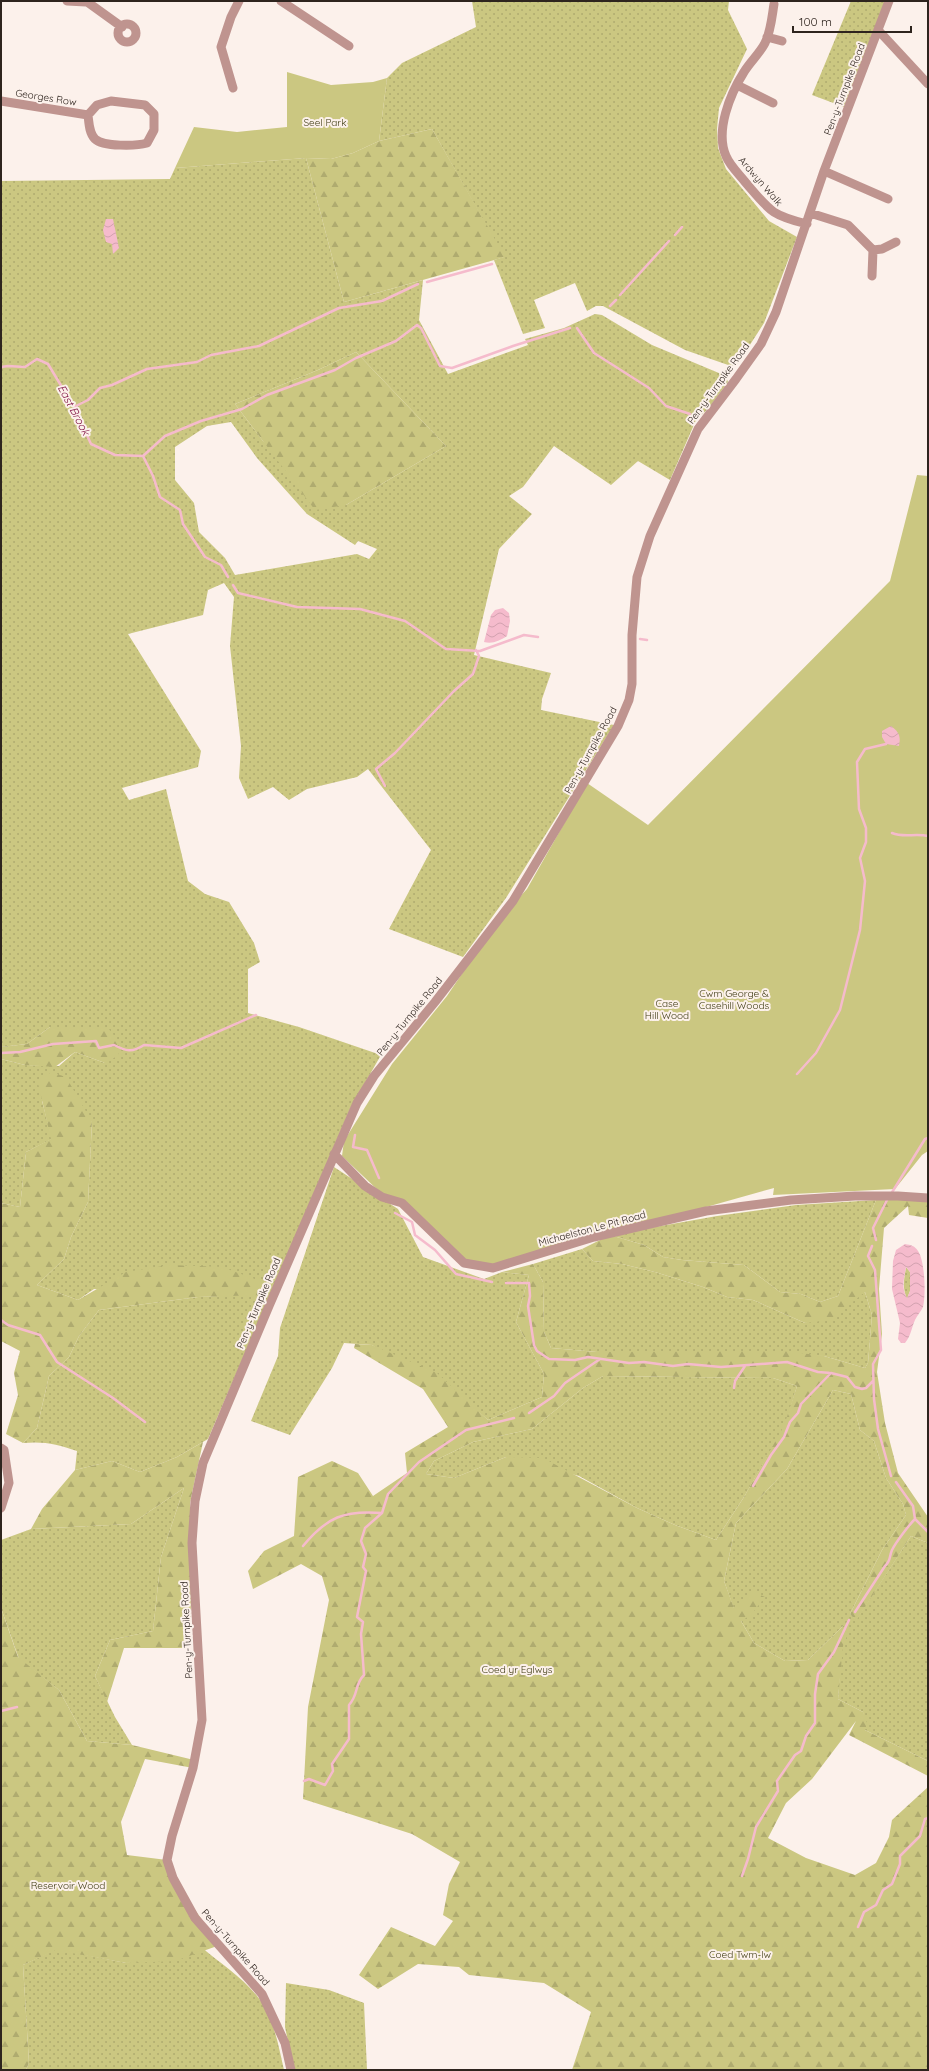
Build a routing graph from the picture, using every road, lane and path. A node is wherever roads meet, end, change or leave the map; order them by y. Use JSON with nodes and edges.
{"nodes":[{"id":1,"x":67,"y":1,"type":"edge"},
{"id":2,"x":239,"y":1,"type":"edge"},
{"id":3,"x":281,"y":1,"type":"edge"},
{"id":4,"x":888,"y":1,"type":"edge"},
{"id":5,"x":86,"y":2,"type":"edge"},
{"id":6,"x":774,"y":4,"type":"dead end"},
{"id":7,"x":122,"y":27,"type":"dead end"},
{"id":8,"x":878,"y":30,"type":"junction"},
{"id":9,"x":767,"y":37,"type":"junction"},
{"id":10,"x":782,"y":41,"type":"dead end"},
{"id":11,"x":349,"y":46,"type":"dead end"},
{"id":12,"x":928,"y":84,"type":"edge"},
{"id":13,"x":737,"y":85,"type":"junction"},
{"id":14,"x":233,"y":88,"type":"dead end"},
{"id":15,"x":1,"y":101,"type":"edge"},
{"id":16,"x":773,"y":103,"type":"dead end"},
{"id":17,"x":88,"y":115,"type":"junction"},
{"id":18,"x":824,"y":171,"type":"junction"},
{"id":19,"x":888,"y":199,"type":"dead end"},
{"id":20,"x":810,"y":213,"type":"junction"},
{"id":21,"x":807,"y":224,"type":"junction"},
{"id":22,"x":896,"y":242,"type":"dead end"},
{"id":23,"x":873,"y":250,"type":"junction"},
{"id":24,"x":872,"y":276,"type":"dead end"},
{"id":25,"x":334,"y":1154,"type":"junction"},
{"id":26,"x":928,"y":1198,"type":"edge"},
{"id":27,"x":1,"y":1448,"type":"edge"},
{"id":28,"x":1,"y":1508,"type":"edge"},
{"id":29,"x":291,"y":2070,"type":"edge"}],
"edges":[{"from":1,"to":5,"type":"street"},
{"from":2,"to":14,"type":"street"},
{"from":3,"to":11,"type":"street"},
{"from":4,"to":8,"type":"street","name":"Pen-y-Turnpike Road"},
{"from":5,"to":7,"type":"street"},
{"from":6,"to":9,"type":"street","name":"Ardwyn Walk"},
{"from":8,"to":12,"type":"street"},
{"from":8,"to":18,"type":"street","name":"Pen-y-Turnpike Road"},
{"from":9,"to":10,"type":"street"},
{"from":9,"to":13,"type":"street","name":"Ardwyn Walk"},
{"from":13,"to":16,"type":"street"},
{"from":13,"to":21,"type":"street","name":"Ardwyn Walk"},
{"from":15,"to":17,"type":"street","name":"Georges Row"},
{"from":17,"to":17,"type":"street"},
{"from":18,"to":19,"type":"street"},
{"from":18,"to":20,"type":"street","name":"Pen-y-Turnpike Road"},
{"from":20,"to":21,"type":"street","name":"Pen-y-Turnpike Road"},
{"from":20,"to":23,"type":"street"},
{"from":21,"to":25,"type":"street","name":"Pen-y-Turnpike Road"},
{"from":22,"to":23,"type":"street"},
{"from":23,"to":24,"type":"street"},
{"from":25,"to":26,"type":"street","name":"Michaelston Le Pit Road"},
{"from":25,"to":29,"type":"street","name":"Pen-y-Turnpike Road"},
{"from":27,"to":28,"type":"street"}]}
